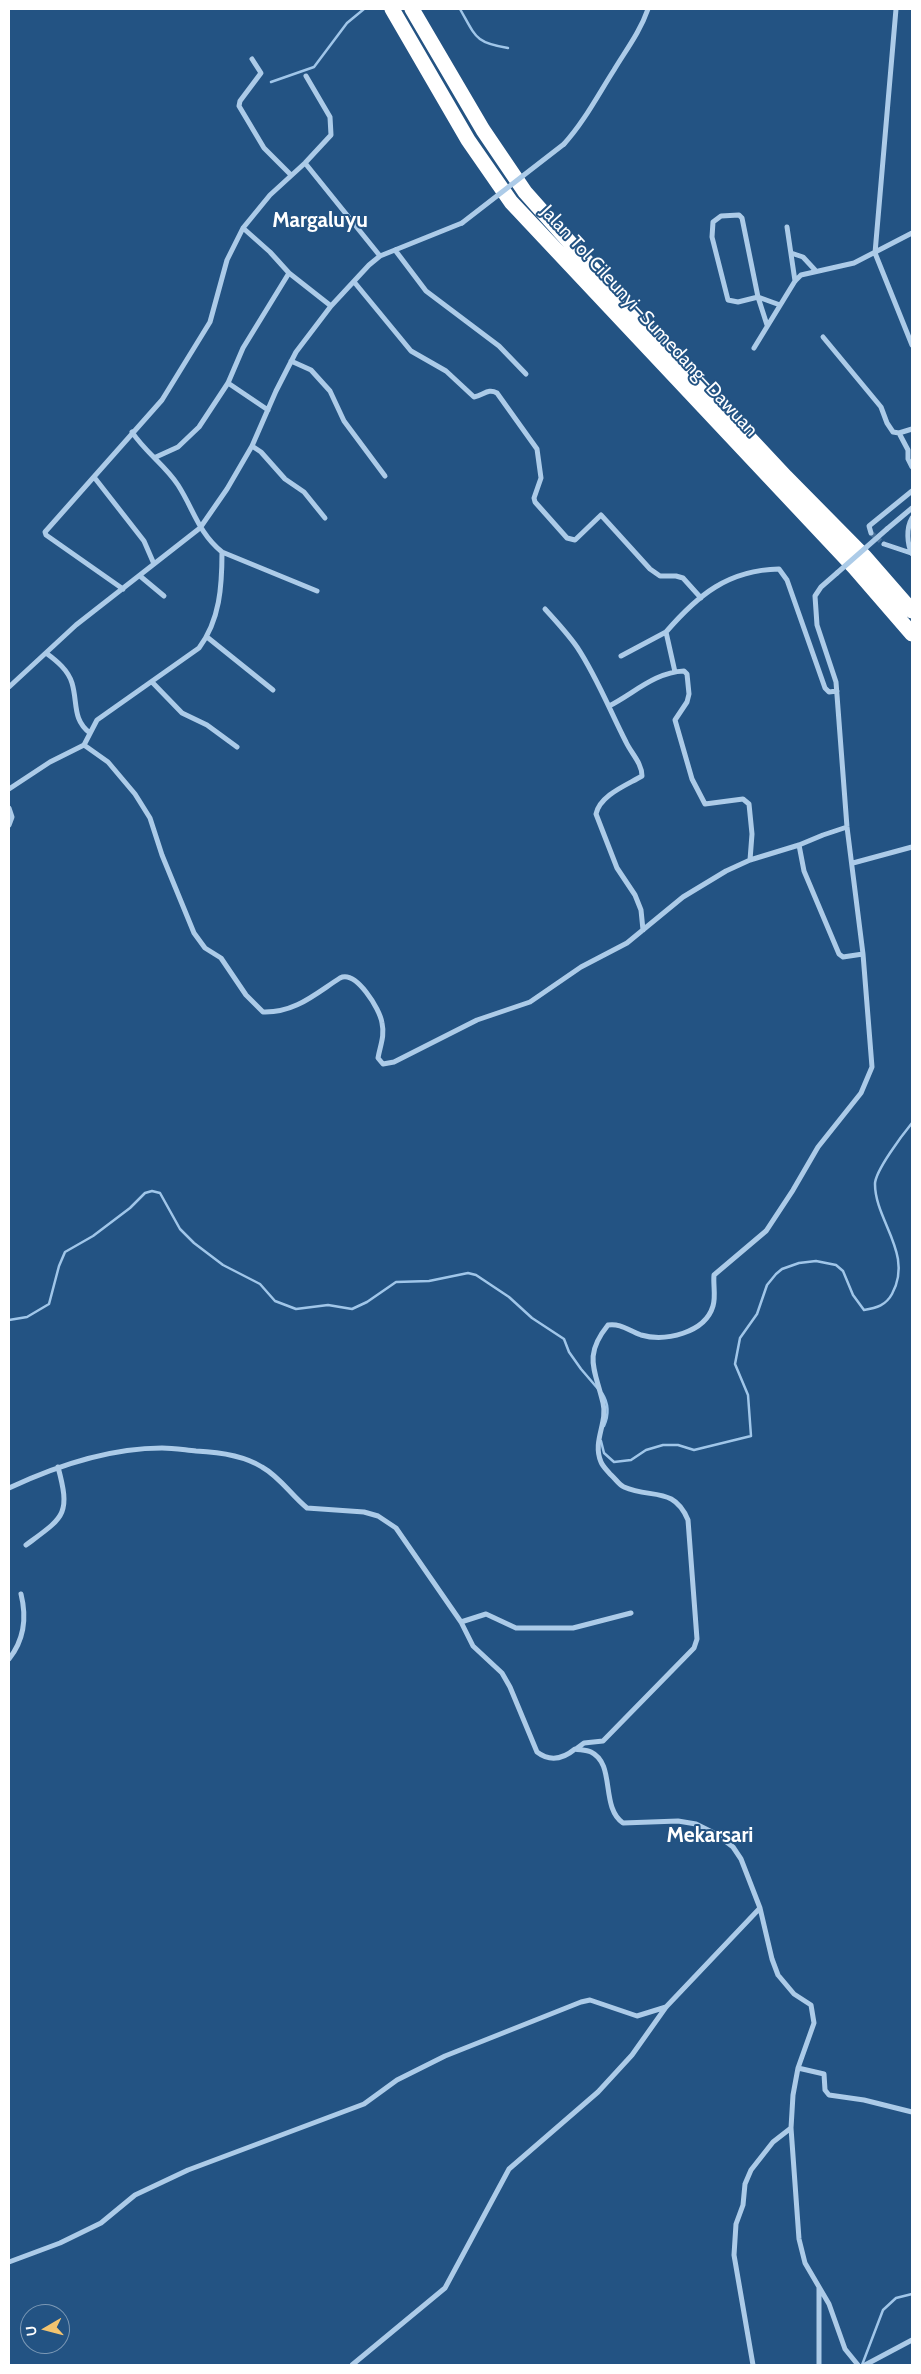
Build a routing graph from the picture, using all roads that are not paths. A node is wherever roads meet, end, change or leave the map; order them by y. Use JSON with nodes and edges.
{"nodes":[{"id":1,"x":392,"y":9,"type":"edge"},
{"id":2,"x":412,"y":9,"type":"edge"},
{"id":3,"x":648,"y":9,"type":"edge"},
{"id":4,"x":896,"y":9,"type":"edge"},
{"id":5,"x":252,"y":59,"type":"dead end"},
{"id":6,"x":306,"y":76,"type":"dead end"},
{"id":7,"x":305,"y":163,"type":"junction"},
{"id":8,"x":291,"y":175,"type":"junction"},
{"id":9,"x":787,"y":227,"type":"dead end"},
{"id":10,"x":243,"y":228,"type":"junction"},
{"id":11,"x":912,"y":233,"type":"edge"},
{"id":12,"x":396,"y":250,"type":"junction"},
{"id":13,"x":791,"y":253,"type":"junction"},
{"id":14,"x":875,"y":253,"type":"junction"},
{"id":15,"x":380,"y":256,"type":"junction"},
{"id":16,"x":815,"y":270,"type":"junction"},
{"id":17,"x":288,"y":273,"type":"junction"},
{"id":18,"x":794,"y":281,"type":"junction"},
{"id":19,"x":354,"y":283,"type":"junction"},
{"id":20,"x":758,"y":297,"type":"junction"},
{"id":21,"x":780,"y":304,"type":"junction"},
{"id":22,"x":331,"y":306,"type":"junction"},
{"id":23,"x":767,"y":325,"type":"junction"},
{"id":24,"x":823,"y":337,"type":"dead end"},
{"id":25,"x":912,"y":346,"type":"edge"},
{"id":26,"x":754,"y":348,"type":"dead end"},
{"id":27,"x":291,"y":361,"type":"junction"},
{"id":28,"x":526,"y":374,"type":"dead end"},
{"id":29,"x":228,"y":383,"type":"junction"},
{"id":30,"x":268,"y":410,"type":"junction"},
{"id":31,"x":912,"y":429,"type":"edge"},
{"id":32,"x":132,"y":432,"type":"junction"},
{"id":33,"x":899,"y":433,"type":"junction"},
{"id":34,"x":252,"y":446,"type":"junction"},
{"id":35,"x":156,"y":457,"type":"junction"},
{"id":36,"x":912,"y":467,"type":"edge"},
{"id":37,"x":385,"y":476,"type":"dead end"},
{"id":38,"x":94,"y":477,"type":"junction"},
{"id":39,"x":912,"y":491,"type":"edge"},
{"id":40,"x":912,"y":508,"type":"edge"},
{"id":41,"x":325,"y":518,"type":"dead end"},
{"id":42,"x":912,"y":518,"type":"edge"},
{"id":43,"x":200,"y":528,"type":"junction"},
{"id":44,"x":871,"y":533,"type":"dead end"},
{"id":45,"x":884,"y":544,"type":"tunnel mouth"},
{"id":46,"x":222,"y":552,"type":"junction"},
{"id":47,"x":912,"y":553,"type":"edge"},
{"id":48,"x":154,"y":564,"type":"junction"},
{"id":49,"x":140,"y":576,"type":"junction"},
{"id":50,"x":123,"y":589,"type":"junction"},
{"id":51,"x":317,"y":591,"type":"dead end"},
{"id":52,"x":164,"y":596,"type":"dead end"},
{"id":53,"x":701,"y":598,"type":"junction"},
{"id":54,"x":546,"y":609,"type":"dead end"},
{"id":55,"x":912,"y":611,"type":"edge"},
{"id":56,"x":666,"y":632,"type":"junction"},
{"id":57,"x":912,"y":634,"type":"edge"},
{"id":58,"x":207,"y":637,"type":"junction"},
{"id":59,"x":823,"y":643,"type":"junction"},
{"id":60,"x":812,"y":647,"type":"junction"},
{"id":61,"x":46,"y":653,"type":"junction"},
{"id":62,"x":621,"y":656,"type":"dead end"},
{"id":63,"x":675,"y":672,"type":"junction"},
{"id":64,"x":152,"y":682,"type":"junction"},
{"id":65,"x":9,"y":687,"type":"edge"},
{"id":66,"x":273,"y":690,"type":"dead end"},
{"id":67,"x":837,"y":692,"type":"junction"},
{"id":68,"x":609,"y":706,"type":"junction"},
{"id":69,"x":90,"y":733,"type":"junction"},
{"id":70,"x":84,"y":745,"type":"junction"},
{"id":71,"x":237,"y":746,"type":"dead end"},
{"id":72,"x":9,"y":789,"type":"edge"},
{"id":73,"x":9,"y":808,"type":"edge"},
{"id":74,"x":9,"y":825,"type":"edge"},
{"id":75,"x":847,"y":827,"type":"junction"},
{"id":76,"x":799,"y":846,"type":"junction"},
{"id":77,"x":912,"y":847,"type":"edge"},
{"id":78,"x":750,"y":860,"type":"junction"},
{"id":79,"x":853,"y":863,"type":"junction"},
{"id":80,"x":643,"y":930,"type":"junction"},
{"id":81,"x":863,"y":954,"type":"junction"},
{"id":82,"x":58,"y":1467,"type":"junction"},
{"id":83,"x":9,"y":1488,"type":"edge"},
{"id":84,"x":26,"y":1544,"type":"dead end"},
{"id":85,"x":21,"y":1594,"type":"dead end"},
{"id":86,"x":631,"y":1613,"type":"dead end"},
{"id":87,"x":461,"y":1622,"type":"junction"},
{"id":88,"x":9,"y":1659,"type":"edge"},
{"id":89,"x":575,"y":1749,"type":"junction"},
{"id":90,"x":760,"y":1908,"type":"junction"},
{"id":91,"x":666,"y":2007,"type":"junction"},
{"id":92,"x":798,"y":2068,"type":"junction"},
{"id":93,"x":912,"y":2112,"type":"edge"},
{"id":94,"x":791,"y":2128,"type":"junction"},
{"id":95,"x":9,"y":2262,"type":"edge"},
{"id":96,"x":819,"y":2287,"type":"junction"},
{"id":97,"x":912,"y":2340,"type":"edge"},
{"id":98,"x":856,"y":2364,"type":"edge"},
{"id":99,"x":352,"y":2365,"type":"edge"},
{"id":100,"x":753,"y":2365,"type":"edge"},
{"id":101,"x":819,"y":2365,"type":"edge"},
{"id":102,"x":865,"y":2365,"type":"edge"}],
"edges":[{"from":1,"to":57,"type":"highway","name":"Jalan Tol Cileunyi–Sumedang–Dawuan"},
{"from":2,"to":55,"type":"highway","name":"Jalan Tol Cileunyi–Sumedang–Dawuan"},
{"from":3,"to":12,"type":"street","bridge":true},
{"from":4,"to":14,"type":"street"},
{"from":5,"to":8,"type":"street"},
{"from":6,"to":7,"type":"street"},
{"from":7,"to":8,"type":"street"},
{"from":7,"to":15,"type":"street"},
{"from":8,"to":10,"type":"street"},
{"from":9,"to":13,"type":"street"},
{"from":10,"to":17,"type":"street"},
{"from":10,"to":32,"type":"street"},
{"from":11,"to":14,"type":"street"},
{"from":12,"to":15,"type":"street"},
{"from":12,"to":28,"type":"street"},
{"from":13,"to":16,"type":"street"},
{"from":13,"to":18,"type":"street"},
{"from":14,"to":16,"type":"street"},
{"from":14,"to":25,"type":"street"},
{"from":15,"to":19,"type":"street"},
{"from":16,"to":18,"type":"street"},
{"from":17,"to":22,"type":"street"},
{"from":17,"to":29,"type":"street"},
{"from":18,"to":21,"type":"street"},
{"from":19,"to":22,"type":"street"},
{"from":19,"to":53,"type":"street"},
{"from":20,"to":20,"type":"street"},
{"from":20,"to":21,"type":"street"},
{"from":20,"to":23,"type":"street"},
{"from":21,"to":23,"type":"street"},
{"from":22,"to":27,"type":"street"},
{"from":23,"to":26,"type":"street"},
{"from":24,"to":33,"type":"street"},
{"from":27,"to":30,"type":"street"},
{"from":27,"to":37,"type":"street"},
{"from":29,"to":30,"type":"street"},
{"from":29,"to":35,"type":"street"},
{"from":30,"to":34,"type":"street"},
{"from":31,"to":33,"type":"street"},
{"from":32,"to":35,"type":"street"},
{"from":32,"to":38,"type":"street"},
{"from":33,"to":36,"type":"street"},
{"from":34,"to":41,"type":"street"},
{"from":34,"to":43,"type":"street"},
{"from":35,"to":43,"type":"street"},
{"from":38,"to":48,"type":"street"},
{"from":38,"to":50,"type":"street"},
{"from":39,"to":44,"type":"street"},
{"from":40,"to":59,"type":"street","bridge":true},
{"from":42,"to":47,"type":"street"},
{"from":43,"to":46,"type":"street"},
{"from":43,"to":48,"type":"street"},
{"from":45,"to":47,"type":"street"},
{"from":46,"to":51,"type":"street"},
{"from":46,"to":58,"type":"street"},
{"from":48,"to":49,"type":"street"},
{"from":49,"to":50,"type":"street"},
{"from":49,"to":52,"type":"street"},
{"from":50,"to":61,"type":"street"},
{"from":53,"to":56,"type":"street"},
{"from":53,"to":60,"type":"street"},
{"from":54,"to":68,"type":"street"},
{"from":56,"to":62,"type":"street"},
{"from":56,"to":63,"type":"street"},
{"from":58,"to":64,"type":"street"},
{"from":58,"to":66,"type":"street"},
{"from":59,"to":60,"type":"street"},
{"from":59,"to":67,"type":"street"},
{"from":60,"to":67,"type":"street"},
{"from":61,"to":65,"type":"street"},
{"from":61,"to":69,"type":"street"},
{"from":63,"to":68,"type":"street"},
{"from":63,"to":78,"type":"street"},
{"from":64,"to":69,"type":"street"},
{"from":64,"to":71,"type":"street"},
{"from":67,"to":75,"type":"street"},
{"from":68,"to":80,"type":"street"},
{"from":69,"to":70,"type":"street"},
{"from":70,"to":72,"type":"street"},
{"from":70,"to":80,"type":"street"},
{"from":73,"to":74,"type":"street"},
{"from":75,"to":76,"type":"street"},
{"from":75,"to":79,"type":"street"},
{"from":76,"to":78,"type":"street"},
{"from":76,"to":81,"type":"street"},
{"from":77,"to":79,"type":"street"},
{"from":78,"to":80,"type":"street"},
{"from":79,"to":81,"type":"street"},
{"from":81,"to":89,"type":"street"},
{"from":82,"to":83,"type":"street"},
{"from":82,"to":84,"type":"street"},
{"from":82,"to":87,"type":"street"},
{"from":85,"to":88,"type":"street"},
{"from":86,"to":87,"type":"street"},
{"from":87,"to":89,"type":"street"},
{"from":89,"to":90,"type":"street"},
{"from":90,"to":91,"type":"street"},
{"from":90,"to":92,"type":"street"},
{"from":91,"to":95,"type":"street"},
{"from":91,"to":99,"type":"street"},
{"from":92,"to":93,"type":"street"},
{"from":92,"to":94,"type":"street"},
{"from":94,"to":96,"type":"street"},
{"from":94,"to":100,"type":"street"},
{"from":96,"to":98,"type":"street"},
{"from":96,"to":101,"type":"street"},
{"from":97,"to":102,"type":"street"}]}
